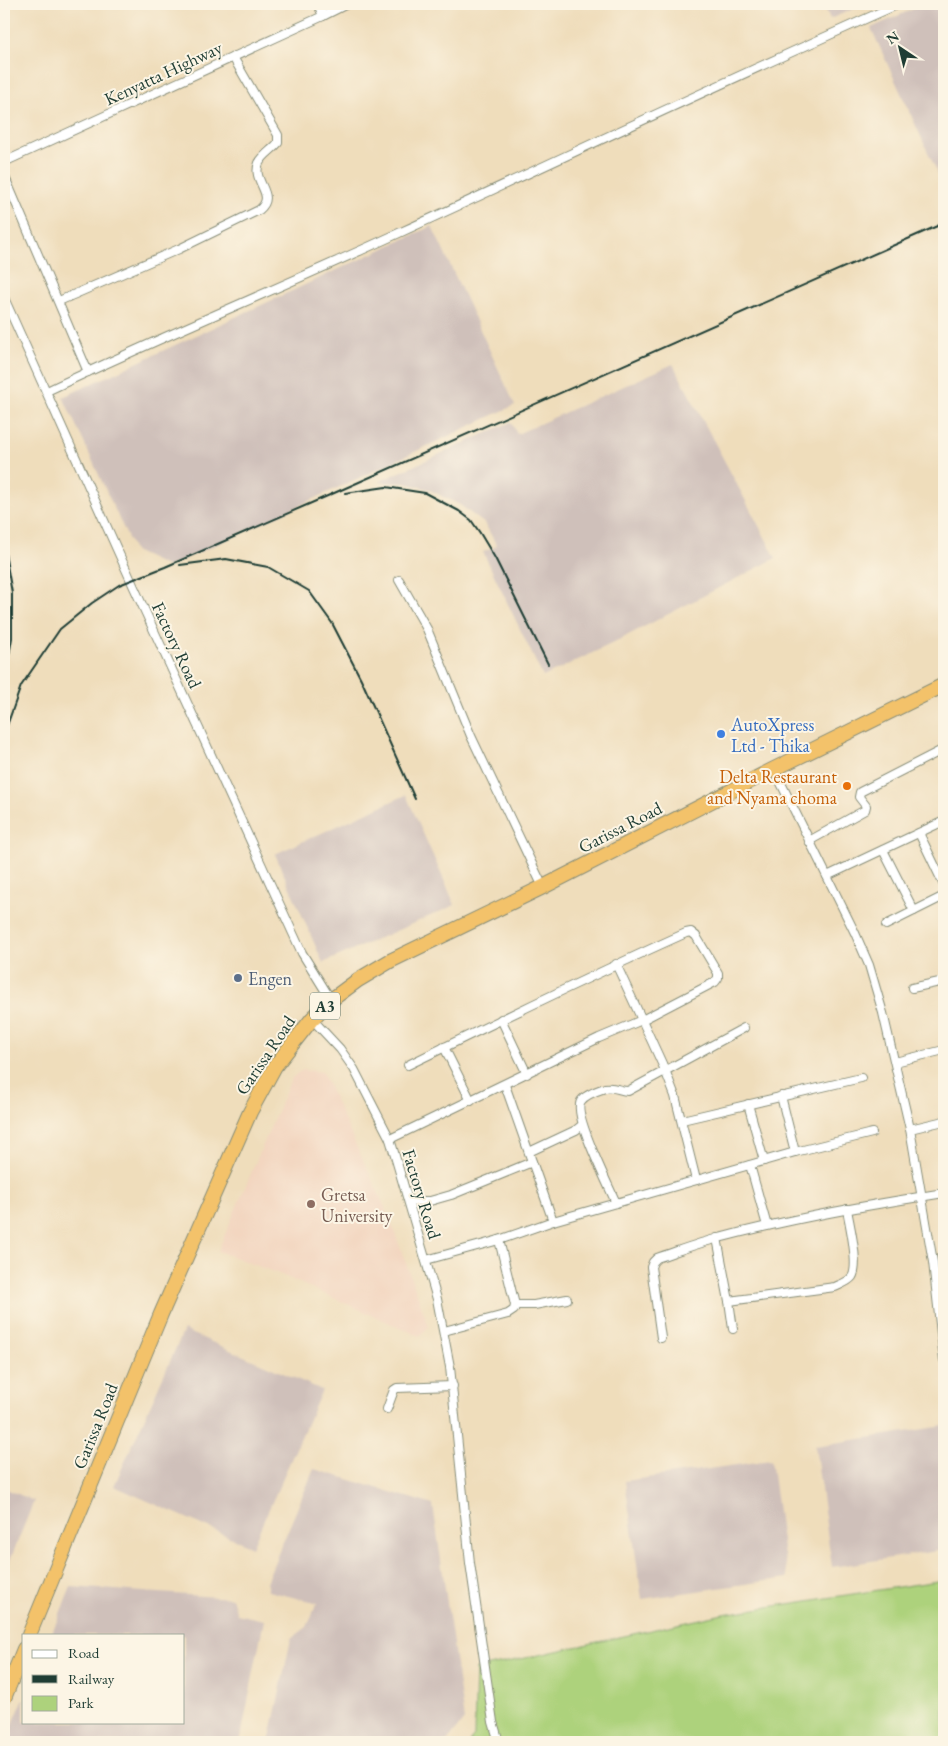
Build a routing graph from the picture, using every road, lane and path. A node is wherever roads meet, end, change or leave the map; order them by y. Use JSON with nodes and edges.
{"nodes":[{"id":1,"x":318,"y":4,"type":"edge"},
{"id":2,"x":347,"y":4,"type":"edge"},
{"id":3,"x":898,"y":4,"type":"edge"},
{"id":4,"x":323,"y":16,"type":"junction"},
{"id":5,"x":233,"y":57,"type":"junction"},
{"id":6,"x":4,"y":162,"type":"edge"},
{"id":7,"x":4,"y":176,"type":"edge"},
{"id":8,"x":4,"y":298,"type":"edge"},
{"id":9,"x":59,"y":301,"type":"junction"},
{"id":10,"x":88,"y":372,"type":"junction"},
{"id":11,"x":47,"y":391,"type":"junction"},
{"id":12,"x":399,"y":580,"type":"dead end"},
{"id":13,"x":944,"y":685,"type":"edge"},
{"id":14,"x":944,"y":749,"type":"edge"},
{"id":15,"x":774,"y":769,"type":"junction"},
{"id":16,"x":944,"y":821,"type":"edge"},
{"id":17,"x":919,"y":833,"type":"junction"},
{"id":18,"x":809,"y":841,"type":"junction"},
{"id":19,"x":884,"y":850,"type":"junction"},
{"id":20,"x":827,"y":876,"type":"junction"},
{"id":21,"x":944,"y":885,"type":"edge"},
{"id":22,"x":543,"y":887,"type":"junction"},
{"id":23,"x":944,"y":896,"type":"edge"},
{"id":24,"x":914,"y":911,"type":"junction"},
{"id":25,"x":886,"y":925,"type":"dead end"},
{"id":26,"x":616,"y":964,"type":"junction"},
{"id":27,"x":944,"y":981,"type":"edge"},
{"id":28,"x":912,"y":988,"type":"dead end"},
{"id":29,"x":331,"y":1000,"type":"junction"},
{"id":30,"x":312,"y":1019,"type":"junction"},
{"id":31,"x":501,"y":1019,"type":"junction"},
{"id":32,"x":642,"y":1020,"type":"junction"},
{"id":33,"x":744,"y":1028,"type":"dead end"},
{"id":34,"x":444,"y":1047,"type":"junction"},
{"id":35,"x":944,"y":1050,"type":"edge"},
{"id":36,"x":895,"y":1062,"type":"junction"},
{"id":37,"x":408,"y":1065,"type":"dead end"},
{"id":38,"x":665,"y":1070,"type":"junction"},
{"id":39,"x":527,"y":1074,"type":"junction"},
{"id":40,"x":861,"y":1078,"type":"dead end"},
{"id":41,"x":505,"y":1084,"type":"junction"},
{"id":42,"x":781,"y":1096,"type":"junction"},
{"id":43,"x":471,"y":1101,"type":"junction"},
{"id":44,"x":748,"y":1104,"type":"junction"},
{"id":45,"x":682,"y":1120,"type":"junction"},
{"id":46,"x":944,"y":1121,"type":"edge"},
{"id":47,"x":582,"y":1125,"type":"junction"},
{"id":48,"x":910,"y":1129,"type":"junction"},
{"id":49,"x":872,"y":1133,"type":"dead end"},
{"id":50,"x":390,"y":1139,"type":"junction"},
{"id":51,"x":529,"y":1152,"type":"junction"},
{"id":52,"x":795,"y":1152,"type":"junction"},
{"id":53,"x":764,"y":1161,"type":"junction"},
{"id":54,"x":532,"y":1162,"type":"junction"},
{"id":55,"x":750,"y":1166,"type":"junction"},
{"id":56,"x":696,"y":1180,"type":"junction"},
{"id":57,"x":944,"y":1193,"type":"edge"},
{"id":58,"x":922,"y":1196,"type":"junction"},
{"id":59,"x":409,"y":1201,"type":"junction"},
{"id":60,"x":616,"y":1203,"type":"junction"},
{"id":61,"x":847,"y":1209,"type":"junction"},
{"id":62,"x":553,"y":1221,"type":"junction"},
{"id":63,"x":767,"y":1226,"type":"junction"},
{"id":64,"x":717,"y":1238,"type":"junction"},
{"id":65,"x":500,"y":1240,"type":"junction"},
{"id":66,"x":426,"y":1260,"type":"junction"},
{"id":67,"x":567,"y":1299,"type":"dead end"},
{"id":68,"x":729,"y":1301,"type":"junction"},
{"id":69,"x":515,"y":1304,"type":"junction"},
{"id":70,"x":733,"y":1328,"type":"dead end"},
{"id":71,"x":444,"y":1330,"type":"junction"},
{"id":72,"x":661,"y":1338,"type":"dead end"},
{"id":73,"x":944,"y":1360,"type":"edge"},
{"id":74,"x":453,"y":1386,"type":"junction"},
{"id":75,"x":387,"y":1409,"type":"dead end"},
{"id":76,"x":29,"y":1634,"type":"edge"},
{"id":77,"x":22,"y":1653,"type":"edge"},
{"id":78,"x":4,"y":1698,"type":"edge"},
{"id":79,"x":499,"y":1742,"type":"edge"}],
"edges":[{"from":1,"to":4,"type":"street"},
{"from":2,"to":4,"type":"street","name":"Kenyatta Highway"},
{"from":3,"to":10,"type":"street"},
{"from":4,"to":5,"type":"street","name":"Kenyatta Highway"},
{"from":5,"to":6,"type":"street","name":"Kenyatta Highway"},
{"from":5,"to":9,"type":"street"},
{"from":7,"to":9,"type":"street"},
{"from":8,"to":11,"type":"street","name":"Factory Road"},
{"from":9,"to":10,"type":"street"},
{"from":10,"to":11,"type":"street"},
{"from":11,"to":29,"type":"street","name":"Factory Road"},
{"from":12,"to":22,"type":"street"},
{"from":13,"to":15,"type":"highway","name":"Garissa Road","number":"A3"},
{"from":14,"to":18,"type":"street"},
{"from":15,"to":18,"type":"street"},
{"from":15,"to":22,"type":"highway","name":"Garissa Road","number":"A3"},
{"from":16,"to":17,"type":"street"},
{"from":17,"to":19,"type":"street"},
{"from":17,"to":21,"type":"street"},
{"from":18,"to":20,"type":"street"},
{"from":19,"to":20,"type":"street"},
{"from":19,"to":24,"type":"street"},
{"from":20,"to":36,"type":"street"},
{"from":22,"to":29,"type":"highway","name":"Garissa Road","number":"A3"},
{"from":23,"to":24,"type":"street"},
{"from":24,"to":25,"type":"street"},
{"from":26,"to":31,"type":"street"},
{"from":26,"to":32,"type":"street"},
{"from":26,"to":32,"type":"street"},
{"from":27,"to":28,"type":"street"},
{"from":29,"to":30,"type":"highway","name":"Garissa Road","number":"A3"},
{"from":30,"to":50,"type":"street","name":"Factory Road"},
{"from":30,"to":76,"type":"highway","name":"Garissa Road","number":"A3"},
{"from":31,"to":34,"type":"street"},
{"from":31,"to":39,"type":"street"},
{"from":32,"to":38,"type":"street"},
{"from":32,"to":39,"type":"street"},
{"from":33,"to":38,"type":"street"},
{"from":34,"to":37,"type":"street"},
{"from":34,"to":43,"type":"street"},
{"from":35,"to":36,"type":"street"},
{"from":36,"to":48,"type":"street"},
{"from":38,"to":45,"type":"street"},
{"from":38,"to":47,"type":"street"},
{"from":39,"to":41,"type":"street"},
{"from":40,"to":42,"type":"street"},
{"from":41,"to":43,"type":"street"},
{"from":41,"to":51,"type":"street"},
{"from":42,"to":44,"type":"street"},
{"from":42,"to":52,"type":"street"},
{"from":43,"to":50,"type":"street"},
{"from":44,"to":45,"type":"street"},
{"from":44,"to":53,"type":"street"},
{"from":45,"to":56,"type":"street"},
{"from":46,"to":48,"type":"street"},
{"from":47,"to":51,"type":"street"},
{"from":47,"to":60,"type":"street"},
{"from":48,"to":58,"type":"street"},
{"from":49,"to":52,"type":"street"},
{"from":50,"to":59,"type":"street","name":"Factory Road"},
{"from":51,"to":54,"type":"street"},
{"from":52,"to":53,"type":"street"},
{"from":53,"to":55,"type":"street"},
{"from":54,"to":59,"type":"street"},
{"from":54,"to":62,"type":"street"},
{"from":55,"to":56,"type":"street"},
{"from":55,"to":63,"type":"street"},
{"from":56,"to":60,"type":"street"},
{"from":57,"to":58,"type":"street"},
{"from":58,"to":61,"type":"street"},
{"from":58,"to":73,"type":"street"},
{"from":59,"to":66,"type":"street","name":"Factory Road"},
{"from":60,"to":62,"type":"street"},
{"from":61,"to":63,"type":"street"},
{"from":61,"to":68,"type":"street"},
{"from":62,"to":65,"type":"street"},
{"from":63,"to":64,"type":"street"},
{"from":64,"to":68,"type":"street"},
{"from":64,"to":72,"type":"street"},
{"from":65,"to":66,"type":"street"},
{"from":65,"to":69,"type":"street"},
{"from":66,"to":71,"type":"street","name":"Factory Road"},
{"from":67,"to":69,"type":"street"},
{"from":68,"to":70,"type":"street"},
{"from":69,"to":71,"type":"street"},
{"from":71,"to":74,"type":"street","name":"Factory Road"},
{"from":74,"to":75,"type":"street"},
{"from":74,"to":79,"type":"street","name":"Factory Road"},
{"from":77,"to":78,"type":"highway"}]}
